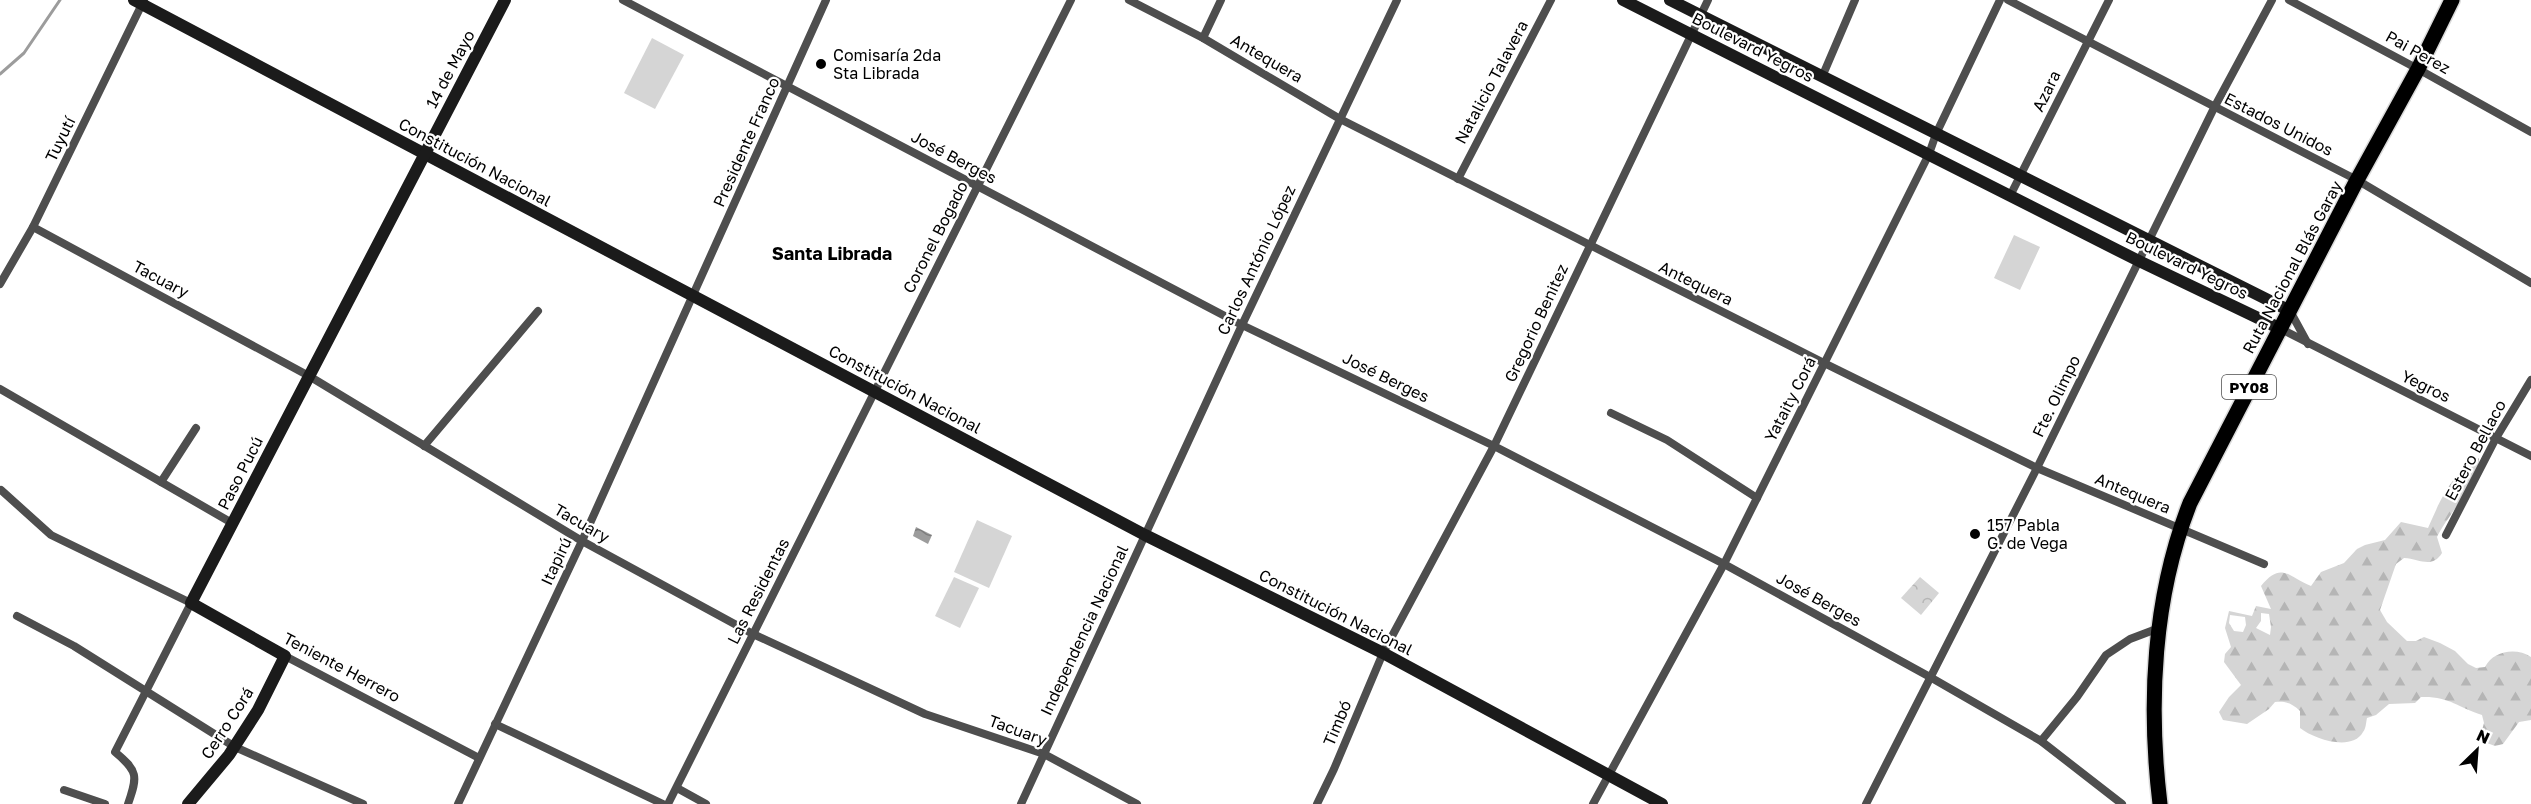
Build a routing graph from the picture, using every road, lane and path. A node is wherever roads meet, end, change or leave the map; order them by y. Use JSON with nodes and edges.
{"nodes":[{"id":1,"x":506,"y":0,"type":"edge"},
{"id":2,"x":826,"y":0,"type":"edge"},
{"id":3,"x":1071,"y":0,"type":"edge"},
{"id":4,"x":1129,"y":0,"type":"edge"},
{"id":5,"x":1221,"y":0,"type":"edge"},
{"id":6,"x":1397,"y":0,"type":"edge"},
{"id":7,"x":1551,"y":0,"type":"edge"},
{"id":8,"x":1623,"y":0,"type":"edge"},
{"id":9,"x":1670,"y":0,"type":"edge"},
{"id":10,"x":1708,"y":0,"type":"edge"},
{"id":11,"x":1855,"y":0,"type":"edge"},
{"id":12,"x":2000,"y":0,"type":"edge"},
{"id":13,"x":2008,"y":0,"type":"edge"},
{"id":14,"x":2109,"y":0,"type":"edge"},
{"id":15,"x":2272,"y":0,"type":"edge"},
{"id":16,"x":2289,"y":0,"type":"edge"},
{"id":17,"x":2452,"y":0,"type":"edge"},
{"id":18,"x":140,"y":2,"type":"edge"},
{"id":19,"x":629,"y":2,"type":"edge"},
{"id":20,"x":1701,"y":15,"type":"junction"},
{"id":21,"x":1690,"y":34,"type":"junction"},
{"id":22,"x":1203,"y":38,"type":"junction"},
{"id":23,"x":2088,"y":42,"type":"junction"},
{"id":24,"x":2418,"y":69,"type":"junction"},
{"id":25,"x":1822,"y":76,"type":"junction"},
{"id":26,"x":787,"y":86,"type":"junction"},
{"id":27,"x":2214,"y":108,"type":"junction"},
{"id":28,"x":1340,"y":119,"type":"junction"},
{"id":29,"x":2531,"y":132,"type":"edge"},
{"id":30,"x":1936,"y":134,"type":"junction"},
{"id":31,"x":425,"y":154,"type":"junction"},
{"id":32,"x":1929,"y":154,"type":"junction"},
{"id":33,"x":2021,"y":177,"type":"junction"},
{"id":34,"x":1458,"y":179,"type":"junction"},
{"id":35,"x":2357,"y":180,"type":"junction"},
{"id":36,"x":978,"y":186,"type":"junction"},
{"id":37,"x":2010,"y":196,"type":"junction"},
{"id":38,"x":33,"y":227,"type":"junction"},
{"id":39,"x":2150,"y":243,"type":"junction"},
{"id":40,"x":1589,"y":246,"type":"junction"},
{"id":41,"x":2139,"y":261,"type":"junction"},
{"id":42,"x":2531,"y":283,"type":"edge"},
{"id":43,"x":0,"y":284,"type":"edge"},
{"id":44,"x":693,"y":296,"type":"junction"},
{"id":45,"x":538,"y":311,"type":"dead end"},
{"id":46,"x":2290,"y":311,"type":"junction"},
{"id":47,"x":1242,"y":324,"type":"junction"},
{"id":48,"x":2279,"y":328,"type":"junction"},
{"id":49,"x":2308,"y":345,"type":"junction"},
{"id":50,"x":1824,"y":363,"type":"junction"},
{"id":51,"x":309,"y":376,"type":"junction"},
{"id":52,"x":2531,"y":380,"type":"edge"},
{"id":53,"x":0,"y":389,"type":"edge"},
{"id":54,"x":874,"y":392,"type":"junction"},
{"id":55,"x":1611,"y":413,"type":"dead end"},
{"id":56,"x":196,"y":428,"type":"dead end"},
{"id":57,"x":2496,"y":438,"type":"junction"},
{"id":58,"x":424,"y":446,"type":"junction"},
{"id":59,"x":1494,"y":446,"type":"junction"},
{"id":60,"x":2531,"y":456,"type":"edge"},
{"id":61,"x":2037,"y":468,"type":"junction"},
{"id":62,"x":161,"y":482,"type":"junction"},
{"id":63,"x":1,"y":490,"type":"edge"},
{"id":64,"x":1757,"y":498,"type":"junction"},
{"id":65,"x":232,"y":523,"type":"junction"},
{"id":66,"x":2180,"y":529,"type":"junction"},
{"id":67,"x":1145,"y":535,"type":"junction"},
{"id":68,"x":2446,"y":535,"type":"dead end"},
{"id":69,"x":582,"y":541,"type":"junction"},
{"id":70,"x":1724,"y":564,"type":"junction"},
{"id":71,"x":2264,"y":564,"type":"dead end"},
{"id":72,"x":191,"y":603,"type":"junction"},
{"id":73,"x":17,"y":615,"type":"dead end"},
{"id":74,"x":2159,"y":628,"type":"junction"},
{"id":75,"x":753,"y":634,"type":"junction"},
{"id":76,"x":1383,"y":653,"type":"junction"},
{"id":77,"x":285,"y":656,"type":"junction"},
{"id":78,"x":1930,"y":677,"type":"junction"},
{"id":79,"x":145,"y":692,"type":"junction"},
{"id":80,"x":495,"y":724,"type":"junction"},
{"id":81,"x":2041,"y":741,"type":"junction"},
{"id":82,"x":235,"y":747,"type":"junction"},
{"id":83,"x":1044,"y":754,"type":"junction"},
{"id":84,"x":479,"y":758,"type":"junction"},
{"id":85,"x":1609,"y":775,"type":"junction"},
{"id":86,"x":678,"y":788,"type":"junction"},
{"id":87,"x":64,"y":790,"type":"dead end"},
{"id":88,"x":105,"y":804,"type":"edge"},
{"id":89,"x":128,"y":804,"type":"edge"},
{"id":90,"x":188,"y":804,"type":"edge"},
{"id":91,"x":363,"y":804,"type":"edge"},
{"id":92,"x":458,"y":804,"type":"edge"},
{"id":93,"x":663,"y":804,"type":"edge"},
{"id":94,"x":668,"y":804,"type":"edge"},
{"id":95,"x":706,"y":804,"type":"edge"},
{"id":96,"x":1021,"y":804,"type":"edge"},
{"id":97,"x":1137,"y":804,"type":"edge"},
{"id":98,"x":1317,"y":804,"type":"edge"},
{"id":99,"x":1593,"y":804,"type":"edge"},
{"id":100,"x":1662,"y":804,"type":"edge"},
{"id":101,"x":1866,"y":804,"type":"edge"},
{"id":102,"x":2122,"y":804,"type":"edge"},
{"id":103,"x":2160,"y":804,"type":"edge"}],
"edges":[{"from":1,"to":31,"type":"main road","name":"14 de Mayo"},
{"from":2,"to":26,"type":"street","name":"Presidente Franco"},
{"from":3,"to":36,"type":"street","name":"Coronel Bogado"},
{"from":4,"to":22,"type":"street","name":"Antequera"},
{"from":5,"to":22,"type":"street"},
{"from":6,"to":28,"type":"street","name":"Carlos António López"},
{"from":7,"to":34,"type":"street","name":"Natalicio Talavera"},
{"from":8,"to":21,"type":"main road","name":"Boulevard Yegros"},
{"from":9,"to":20,"type":"main road","name":"Boulevard Yegros"},
{"from":10,"to":20,"type":"street","name":"Gregorio Benitez"},
{"from":11,"to":25,"type":"street"},
{"from":12,"to":30,"type":"street","name":"Yataity Corá"},
{"from":13,"to":23,"type":"street","name":"Estados Unidos"},
{"from":14,"to":23,"type":"street","name":"Azara"},
{"from":15,"to":27,"type":"street","name":"Fte. Olimpo"},
{"from":16,"to":24,"type":"street","name":"Pai Perez"},
{"from":17,"to":24,"type":"highway","name":"Ruta Nacional Blás Garay","number":"PY08"},
{"from":18,"to":31,"type":"main road","name":"Constitución Nacional"},
{"from":18,"to":38,"type":"street","name":"Tuyutí"},
{"from":19,"to":26,"type":"street","name":"José Berges"},
{"from":20,"to":21,"type":"street","name":"Gregorio Benitez"},
{"from":20,"to":25,"type":"main road","name":"Boulevard Yegros"},
{"from":21,"to":32,"type":"main road","name":"Boulevard Yegros"},
{"from":21,"to":40,"type":"street","name":"Gregorio Benitez"},
{"from":22,"to":28,"type":"street","name":"Antequera"},
{"from":23,"to":27,"type":"street","name":"Estados Unidos"},
{"from":23,"to":33,"type":"street","name":"Azara"},
{"from":24,"to":29,"type":"street","name":"Pai Perez"},
{"from":24,"to":35,"type":"highway","name":"Ruta Nacional Blás Garay","number":"PY08"},
{"from":25,"to":30,"type":"main road","name":"Boulevard Yegros"},
{"from":26,"to":36,"type":"street","name":"José Berges"},
{"from":26,"to":44,"type":"street","name":"Presidente Franco"},
{"from":27,"to":35,"type":"street","name":"Estados Unidos"},
{"from":27,"to":39,"type":"street","name":"Fte. Olimpo"},
{"from":28,"to":34,"type":"street","name":"Antequera"},
{"from":28,"to":47,"type":"street","name":"Carlos António López"},
{"from":30,"to":32,"type":"street","name":"Yataity Corá"},
{"from":30,"to":33,"type":"main road","name":"Boulevard Yegros"},
{"from":31,"to":44,"type":"main road","name":"Constitución Nacional"},
{"from":31,"to":51,"type":"main road","name":"Paso Pucú"},
{"from":32,"to":37,"type":"main road","name":"Boulevard Yegros"},
{"from":32,"to":50,"type":"street","name":"Yataity Corá"},
{"from":33,"to":37,"type":"street","name":"Azara"},
{"from":33,"to":39,"type":"main road","name":"Boulevard Yegros"},
{"from":34,"to":40,"type":"street","name":"Antequera"},
{"from":35,"to":42,"type":"street","name":"Estados Unidos"},
{"from":35,"to":46,"type":"highway","name":"Ruta Nacional Blás Garay","number":"PY08"},
{"from":36,"to":47,"type":"street","name":"José Berges"},
{"from":36,"to":54,"type":"street","name":"Coronel Bogado"},
{"from":37,"to":41,"type":"main road","name":"Boulevard Yegros"},
{"from":38,"to":43,"type":"street","name":"Tuyutí"},
{"from":38,"to":51,"type":"street","name":"Tacuary"},
{"from":39,"to":41,"type":"street","name":"Fte. Olimpo"},
{"from":39,"to":46,"type":"main road","name":"Boulevard Yegros"},
{"from":40,"to":50,"type":"street","name":"Antequera"},
{"from":40,"to":59,"type":"street","name":"Gregorio Benitez"},
{"from":41,"to":48,"type":"main road","name":"Boulevard Yegros"},
{"from":41,"to":61,"type":"street","name":"Fte. Olimpo"},
{"from":44,"to":54,"type":"main road","name":"Constitución Nacional"},
{"from":44,"to":69,"type":"street","name":"Itapirú"},
{"from":45,"to":58,"type":"street"},
{"from":46,"to":48,"type":"highway","name":"Ruta Nacional Blás Garay","number":"PY08"},
{"from":46,"to":49,"type":"street"},
{"from":47,"to":59,"type":"street","name":"José Berges"},
{"from":47,"to":67,"type":"street","name":"Carlos António López"},
{"from":48,"to":49,"type":"street","name":"Boulevard Yegros"},
{"from":48,"to":66,"type":"highway","name":"Ruta Nacional Blás Garay","number":"PY08"},
{"from":49,"to":57,"type":"street","name":"Yegros"},
{"from":50,"to":61,"type":"street","name":"Antequera"},
{"from":50,"to":64,"type":"street","name":"Yataity Corá"},
{"from":51,"to":58,"type":"street","name":"Tacuary"},
{"from":51,"to":65,"type":"main road","name":"Paso Pucú"},
{"from":52,"to":57,"type":"street","name":"Estero Bellaco"},
{"from":53,"to":62,"type":"street"},
{"from":54,"to":67,"type":"main road","name":"Constitución Nacional"},
{"from":54,"to":75,"type":"street","name":"Las Residentas"},
{"from":55,"to":64,"type":"street"},
{"from":56,"to":62,"type":"street"},
{"from":57,"to":60,"type":"street","name":"Yegros"},
{"from":57,"to":68,"type":"street","name":"Estero Bellaco"},
{"from":58,"to":69,"type":"street","name":"Tacuary"},
{"from":59,"to":70,"type":"street","name":"José Berges"},
{"from":59,"to":76,"type":"street","name":"Gregorio Benitez"},
{"from":61,"to":66,"type":"street","name":"Antequera"},
{"from":61,"to":78,"type":"street","name":"Fte. Olimpo"},
{"from":62,"to":65,"type":"street"},
{"from":63,"to":72,"type":"street"},
{"from":64,"to":70,"type":"street","name":"Yataity Corá"},
{"from":65,"to":72,"type":"main road","name":"Paso Pucú"},
{"from":66,"to":71,"type":"street","name":"Antequera"},
{"from":66,"to":74,"type":"highway","name":"Ruta Nacional Blás Garay","number":"PY08"},
{"from":67,"to":76,"type":"main road","name":"Constitución Nacional"},
{"from":67,"to":83,"type":"street","name":"Independencia Nacional"},
{"from":69,"to":75,"type":"street","name":"Tacuary"},
{"from":69,"to":80,"type":"street","name":"Itapirú"},
{"from":70,"to":78,"type":"street","name":"José Berges"},
{"from":70,"to":85,"type":"street","name":"Yataity Corá"},
{"from":72,"to":77,"type":"main road","name":"Teniente Herrero"},
{"from":72,"to":79,"type":"street","name":"Paso Pucú"},
{"from":73,"to":79,"type":"street"},
{"from":74,"to":81,"type":"street"},
{"from":74,"to":103,"type":"highway","name":"Ruta Nacional Blás Garay","number":"PY08"},
{"from":75,"to":83,"type":"street","name":"Tacuary"},
{"from":75,"to":86,"type":"street","name":"Las Residentas"},
{"from":76,"to":85,"type":"main road","name":"Constitución Nacional"},
{"from":76,"to":98,"type":"street","name":"Timbó"},
{"from":77,"to":82,"type":"main road","name":"Cerro Corá"},
{"from":77,"to":84,"type":"street","name":"Teniente Herrero"},
{"from":78,"to":81,"type":"street","name":"José Berges"},
{"from":78,"to":101,"type":"street","name":"Fte. Olimpo"},
{"from":79,"to":82,"type":"street"},
{"from":79,"to":89,"type":"street","name":"Paso Pucú"},
{"from":80,"to":84,"type":"street","name":"Itapirú"},
{"from":80,"to":93,"type":"street"},
{"from":81,"to":102,"type":"street","name":"José Berges"},
{"from":82,"to":90,"type":"main road","name":"Cerro Corá"},
{"from":82,"to":91,"type":"street"},
{"from":83,"to":96,"type":"street","name":"Independencia Nacional"},
{"from":83,"to":97,"type":"street","name":"Tacuary"},
{"from":84,"to":92,"type":"street","name":"Itapirú"},
{"from":85,"to":99,"type":"street","name":"Yataity Corá"},
{"from":85,"to":100,"type":"main road","name":"Constitución Nacional"},
{"from":86,"to":94,"type":"street","name":"Las Residentas"},
{"from":86,"to":95,"type":"street"},
{"from":87,"to":88,"type":"street"}]}
